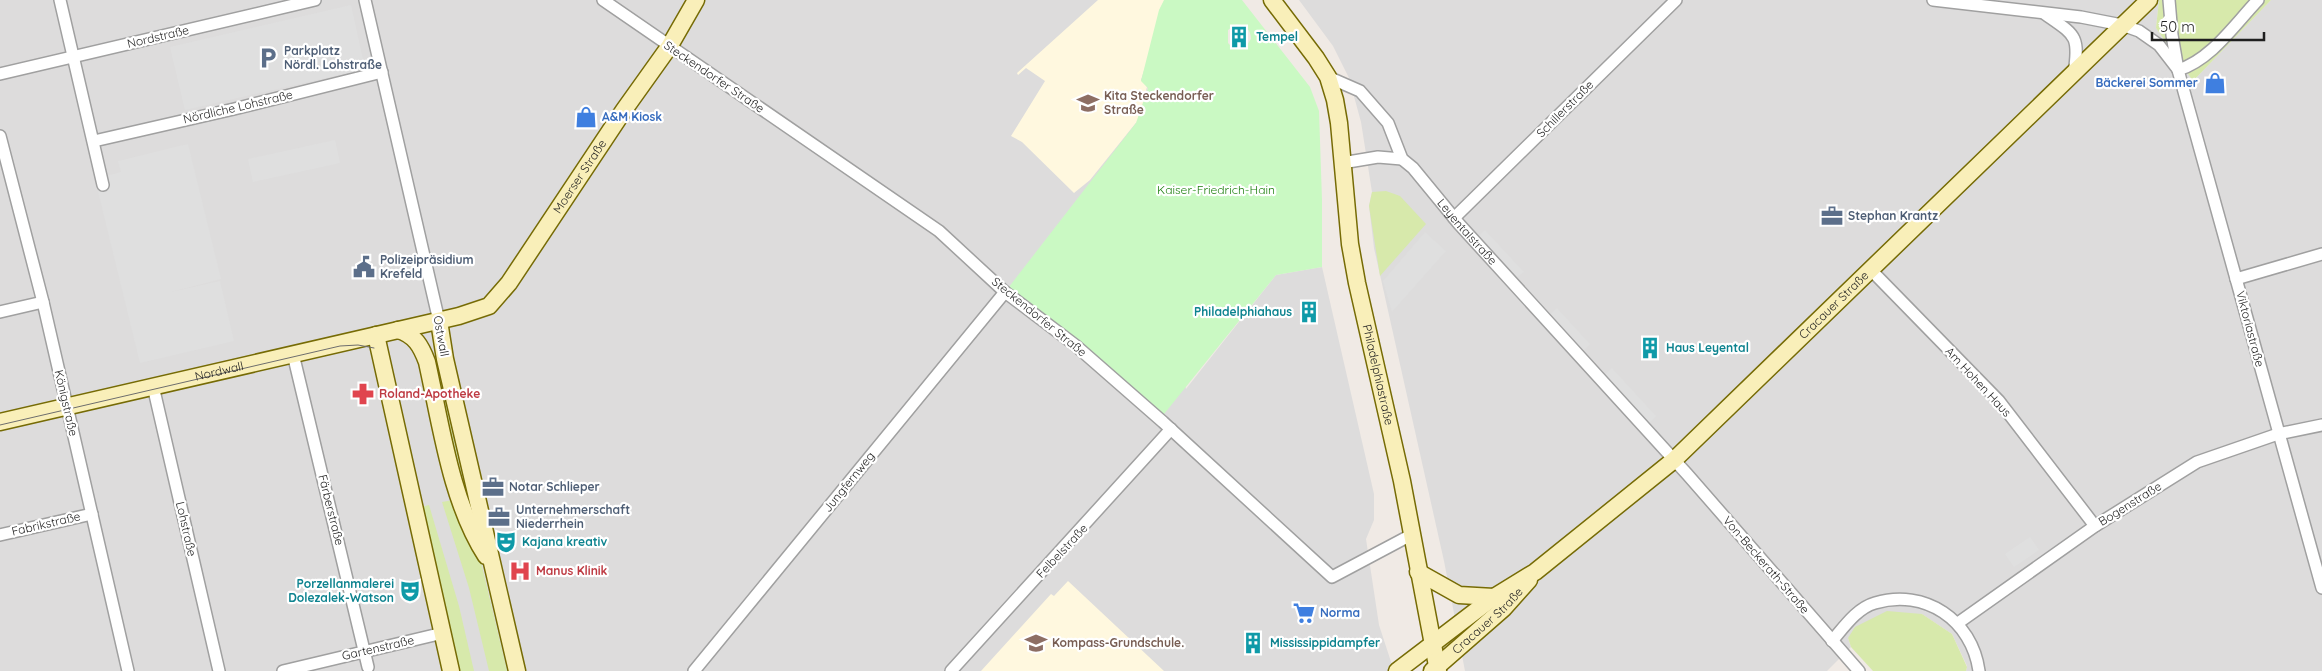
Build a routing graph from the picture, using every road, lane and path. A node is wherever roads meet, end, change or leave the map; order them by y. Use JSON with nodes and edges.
{"nodes":[{"id":1,"x":60,"y":0,"type":"edge"},
{"id":2,"x":315,"y":0,"type":"edge"},
{"id":3,"x":365,"y":0,"type":"edge"},
{"id":4,"x":603,"y":0,"type":"edge"},
{"id":5,"x":696,"y":0,"type":"edge"},
{"id":6,"x":1272,"y":0,"type":"edge"},
{"id":7,"x":1676,"y":0,"type":"edge"},
{"id":8,"x":1933,"y":0,"type":"edge"},
{"id":9,"x":2149,"y":0,"type":"edge"},
{"id":10,"x":2170,"y":0,"type":"edge"},
{"id":11,"x":2258,"y":0,"type":"edge"},
{"id":12,"x":2043,"y":13,"type":"junction"},
{"id":13,"x":2122,"y":26,"type":"junction"},
{"id":14,"x":669,"y":47,"type":"junction"},
{"id":15,"x":73,"y":56,"type":"junction"},
{"id":16,"x":2178,"y":70,"type":"junction"},
{"id":17,"x":382,"y":72,"type":"junction"},
{"id":18,"x":2074,"y":73,"type":"junction"},
{"id":19,"x":0,"y":74,"type":"edge"},
{"id":20,"x":1328,"y":77,"type":"junction"},
{"id":21,"x":0,"y":136,"type":"edge"},
{"id":22,"x":94,"y":141,"type":"junction"},
{"id":23,"x":1402,"y":159,"type":"junction"},
{"id":24,"x":1342,"y":162,"type":"junction"},
{"id":25,"x":103,"y":184,"type":"dead end"},
{"id":26,"x":1454,"y":218,"type":"junction"},
{"id":27,"x":2322,"y":254,"type":"edge"},
{"id":28,"x":1870,"y":270,"type":"junction"},
{"id":29,"x":2236,"y":279,"type":"junction"},
{"id":30,"x":1005,"y":292,"type":"junction"},
{"id":31,"x":43,"y":302,"type":"junction"},
{"id":32,"x":0,"y":312,"type":"edge"},
{"id":33,"x":438,"y":321,"type":"junction"},
{"id":34,"x":398,"y":330,"type":"junction"},
{"id":35,"x":376,"y":335,"type":"junction"},
{"id":36,"x":294,"y":354,"type":"junction"},
{"id":37,"x":153,"y":386,"type":"junction"},
{"id":38,"x":67,"y":406,"type":"junction"},
{"id":39,"x":0,"y":422,"type":"edge"},
{"id":40,"x":2322,"y":424,"type":"edge"},
{"id":41,"x":1171,"y":429,"type":"junction"},
{"id":42,"x":2278,"y":434,"type":"junction"},
{"id":43,"x":1674,"y":460,"type":"junction"},
{"id":44,"x":92,"y":514,"type":"junction"},
{"id":45,"x":2094,"y":526,"type":"junction"},
{"id":46,"x":0,"y":535,"type":"edge"},
{"id":47,"x":1411,"y":535,"type":"junction"},
{"id":48,"x":493,"y":566,"type":"junction"},
{"id":49,"x":1418,"y":572,"type":"junction"},
{"id":50,"x":1535,"y":572,"type":"junction"},
{"id":51,"x":2322,"y":588,"type":"edge"},
{"id":52,"x":1494,"y":597,"type":"junction"},
{"id":53,"x":1958,"y":623,"type":"junction"},
{"id":54,"x":443,"y":633,"type":"junction"},
{"id":55,"x":1832,"y":641,"type":"junction"},
{"id":56,"x":1432,"y":644,"type":"junction"},
{"id":57,"x":365,"y":651,"type":"junction"},
{"id":58,"x":368,"y":667,"type":"dead end"},
{"id":59,"x":1435,"y":670,"type":"edge"},
{"id":60,"x":128,"y":671,"type":"edge"},
{"id":61,"x":219,"y":671,"type":"edge"},
{"id":62,"x":283,"y":671,"type":"edge"},
{"id":63,"x":452,"y":671,"type":"edge"},
{"id":64,"x":517,"y":671,"type":"edge"},
{"id":65,"x":694,"y":671,"type":"edge"},
{"id":66,"x":951,"y":671,"type":"edge"},
{"id":67,"x":1396,"y":671,"type":"edge"},
{"id":68,"x":1859,"y":671,"type":"edge"},
{"id":69,"x":1979,"y":671,"type":"edge"}],
"edges":[{"from":1,"to":15,"type":"street"},
{"from":2,"to":15,"type":"street","name":"Nordstraße"},
{"from":3,"to":17,"type":"street","name":"Ostwall"},
{"from":4,"to":14,"type":"street","name":"Steckendorfer Straße"},
{"from":5,"to":14,"type":"street","name":"Moerser Straße"},
{"from":6,"to":20,"type":"street"},
{"from":7,"to":26,"type":"street","name":"Schillerstraße"},
{"from":8,"to":12,"type":"street","name":"Viktoriastraße"},
{"from":9,"to":13,"type":"street","name":"Cracauer Straße"},
{"from":10,"to":16,"type":"street","name":"Viktoriastraße"},
{"from":11,"to":16,"type":"street"},
{"from":12,"to":13,"type":"street","name":"Viktoriastraße"},
{"from":12,"to":18,"type":"street"},
{"from":13,"to":16,"type":"street","name":"Viktoriastraße"},
{"from":13,"to":18,"type":"street","name":"Cracauer Straße"},
{"from":14,"to":30,"type":"street","name":"Steckendorfer Straße"},
{"from":14,"to":33,"type":"street","name":"Moerser Straße"},
{"from":15,"to":19,"type":"street","name":"Nordstraße"},
{"from":15,"to":22,"type":"street"},
{"from":16,"to":29,"type":"street","name":"Viktoriastraße"},
{"from":17,"to":22,"type":"street","name":"Nördliche Lohstraße"},
{"from":17,"to":33,"type":"street","name":"Ostwall"},
{"from":18,"to":28,"type":"street","name":"Cracauer Straße"},
{"from":20,"to":23,"type":"street","name":"Leyentalstraße"},
{"from":20,"to":24,"type":"street","name":"Philadelphiastraße"},
{"from":21,"to":31,"type":"street","name":"Königstraße"},
{"from":22,"to":25,"type":"street"},
{"from":23,"to":24,"type":"street"},
{"from":23,"to":26,"type":"street","name":"Leyentalstraße"},
{"from":24,"to":47,"type":"street","name":"Philadelphiastraße"},
{"from":26,"to":43,"type":"street","name":"Leyentalstraße"},
{"from":27,"to":29,"type":"street"},
{"from":28,"to":43,"type":"street","name":"Cracauer Straße"},
{"from":28,"to":45,"type":"street","name":"Am Hohen Haus"},
{"from":29,"to":42,"type":"street","name":"Viktoriastraße"},
{"from":30,"to":41,"type":"street","name":"Steckendorfer Straße"},
{"from":30,"to":65,"type":"street","name":"Jungfernweg"},
{"from":31,"to":32,"type":"street"},
{"from":31,"to":38,"type":"street","name":"Königstraße"},
{"from":33,"to":34,"type":"street","name":"Nordwall"},
{"from":33,"to":48,"type":"street","name":"Ostwall"},
{"from":34,"to":35,"type":"street","name":"Nordwall"},
{"from":34,"to":48,"type":"street"},
{"from":35,"to":36,"type":"street","name":"Nordwall"},
{"from":35,"to":54,"type":"street"},
{"from":36,"to":37,"type":"street","name":"Nordwall"},
{"from":36,"to":57,"type":"street","name":"Färberstraße"},
{"from":37,"to":38,"type":"street","name":"Nordwall"},
{"from":37,"to":61,"type":"street","name":"Lohstraße"},
{"from":38,"to":39,"type":"street","name":"Nordwall"},
{"from":38,"to":44,"type":"street","name":"Königstraße"},
{"from":40,"to":42,"type":"street","name":"Bogenstraße"},
{"from":41,"to":47,"type":"street","name":"Steckendorfer Straße"},
{"from":41,"to":66,"type":"street","name":"Felbelstraße"},
{"from":42,"to":45,"type":"street","name":"Bogenstraße"},
{"from":42,"to":51,"type":"street","name":"Viktoriastraße"},
{"from":43,"to":50,"type":"street","name":"Cracauer Straße"},
{"from":43,"to":55,"type":"street","name":"Von-Beckerath-Straße"},
{"from":44,"to":46,"type":"street","name":"Fabrikstraße"},
{"from":44,"to":60,"type":"street","name":"Königstraße"},
{"from":45,"to":53,"type":"street","name":"Bogenstraße"},
{"from":47,"to":49,"type":"street","name":"Philadelphiastraße"},
{"from":48,"to":64,"type":"street","name":"Ostwall"},
{"from":49,"to":52,"type":"street"},
{"from":49,"to":56,"type":"street","name":"Philadelphiastraße"},
{"from":50,"to":52,"type":"street","name":"Cracauer Straße"},
{"from":50,"to":59,"type":"street","name":"Cracauer Straße"},
{"from":52,"to":56,"type":"street","name":"Cracauer Straße"},
{"from":53,"to":55,"type":"street"},
{"from":53,"to":69,"type":"street"},
{"from":54,"to":57,"type":"street","name":"Gartenstraße"},
{"from":54,"to":63,"type":"street"},
{"from":55,"to":68,"type":"street","name":"Von-Beckerath-Straße"},
{"from":56,"to":59,"type":"street","name":"Philadelphiastraße"},
{"from":56,"to":67,"type":"street","name":"Cracauer Straße"},
{"from":57,"to":58,"type":"street","name":"Färberstraße"},
{"from":57,"to":62,"type":"street","name":"Gartenstraße"}]}
